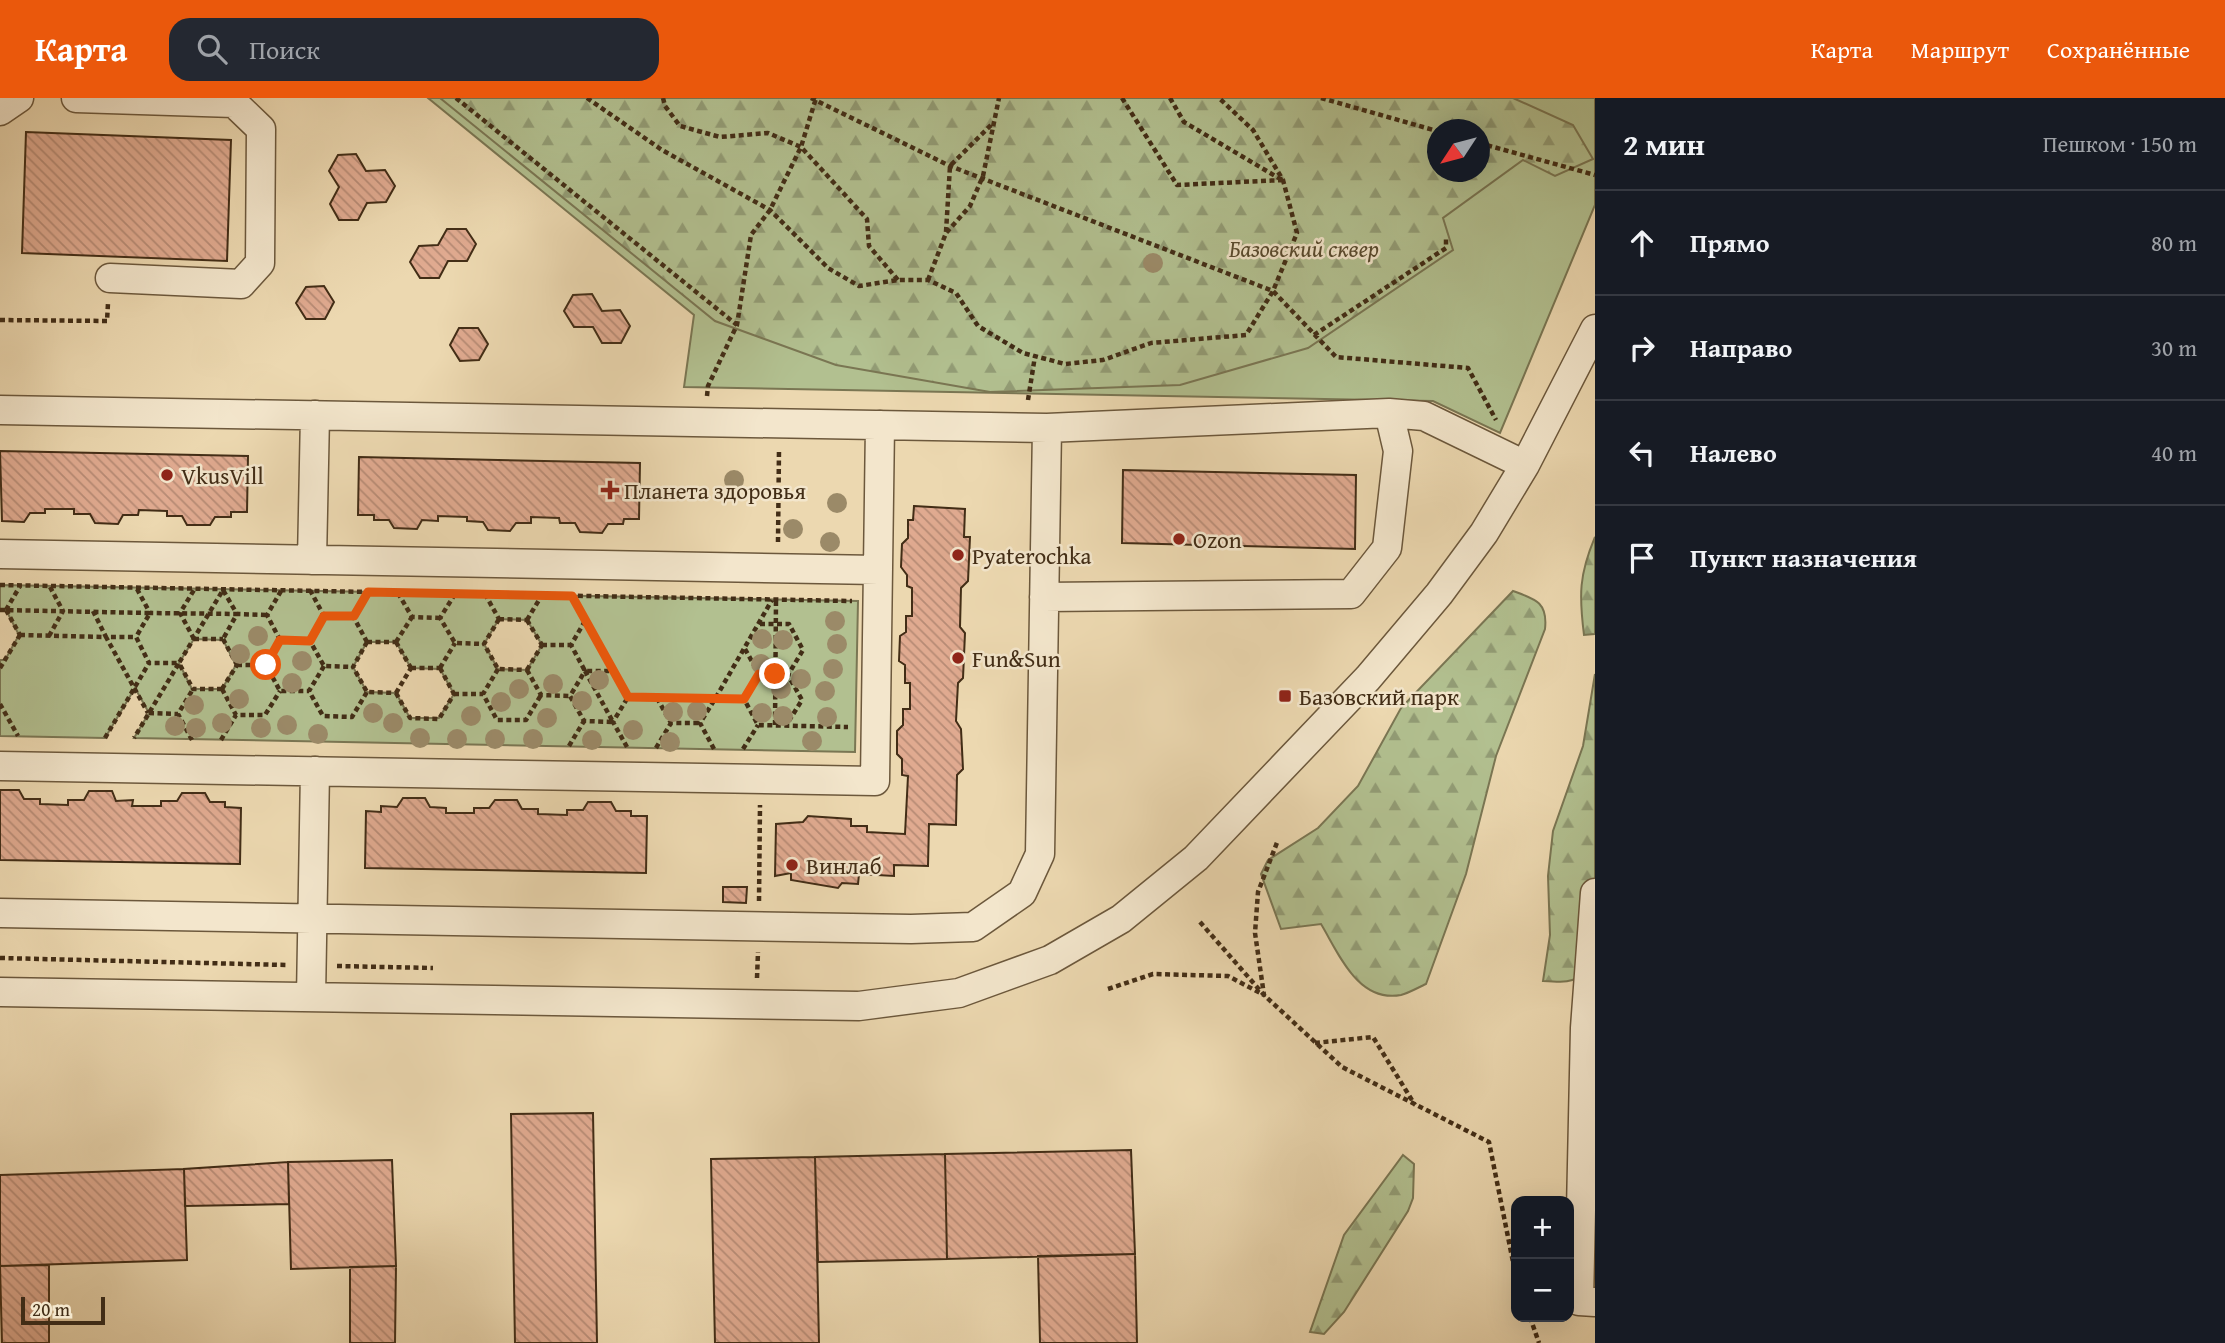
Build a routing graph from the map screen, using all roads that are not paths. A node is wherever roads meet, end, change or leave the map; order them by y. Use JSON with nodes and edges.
{"nodes":[{"id":1,"x":19,"y":98,"type":"edge"},
{"id":2,"x":76,"y":98,"type":"edge"},
{"id":3,"x":0,"y":111,"type":"edge"},
{"id":4,"x":110,"y":278,"type":"road end"},
{"id":5,"x":1595,"y":329,"type":"edge"},
{"id":6,"x":0,"y":410,"type":"edge"},
{"id":7,"x":1389,"y":413,"type":"junction"},
{"id":8,"x":315,"y":415,"type":"junction"},
{"id":9,"x":880,"y":425,"type":"junction"},
{"id":10,"x":1047,"y":428,"type":"junction"},
{"id":11,"x":1525,"y":465,"type":"junction"},
{"id":12,"x":0,"y":554,"type":"edge"},
{"id":13,"x":312,"y":560,"type":"junction"},
{"id":14,"x":878,"y":570,"type":"junction"},
{"id":15,"x":1044,"y":597,"type":"junction"},
{"id":16,"x":0,"y":766,"type":"edge"},
{"id":17,"x":315,"y":771,"type":"junction"},
{"id":18,"x":1595,"y":893,"type":"edge"},
{"id":19,"x":0,"y":913,"type":"edge"},
{"id":20,"x":312,"y":919,"type":"junction"},
{"id":21,"x":0,"y":992,"type":"edge"},
{"id":22,"x":311,"y":997,"type":"junction"},
{"id":23,"x":1590,"y":1028,"type":"edge"},
{"id":24,"x":1595,"y":1302,"type":"edge"}],
"edges":[{"from":1,"to":3,"type":"street"},
{"from":2,"to":4,"type":"street"},
{"from":5,"to":11,"type":"street"},
{"from":6,"to":8,"type":"street"},
{"from":7,"to":10,"type":"street"},
{"from":7,"to":11,"type":"street"},
{"from":7,"to":15,"type":"street"},
{"from":8,"to":9,"type":"street"},
{"from":8,"to":13,"type":"street"},
{"from":9,"to":10,"type":"street"},
{"from":9,"to":14,"type":"street"},
{"from":10,"to":15,"type":"street"},
{"from":11,"to":22,"type":"street"},
{"from":12,"to":13,"type":"street"},
{"from":13,"to":14,"type":"street"},
{"from":14,"to":17,"type":"street"},
{"from":15,"to":20,"type":"street"},
{"from":16,"to":17,"type":"street"},
{"from":17,"to":20,"type":"street"},
{"from":18,"to":23,"type":"street"},
{"from":19,"to":20,"type":"street"},
{"from":20,"to":22,"type":"street"},
{"from":21,"to":22,"type":"street"},
{"from":23,"to":24,"type":"street"}]}
